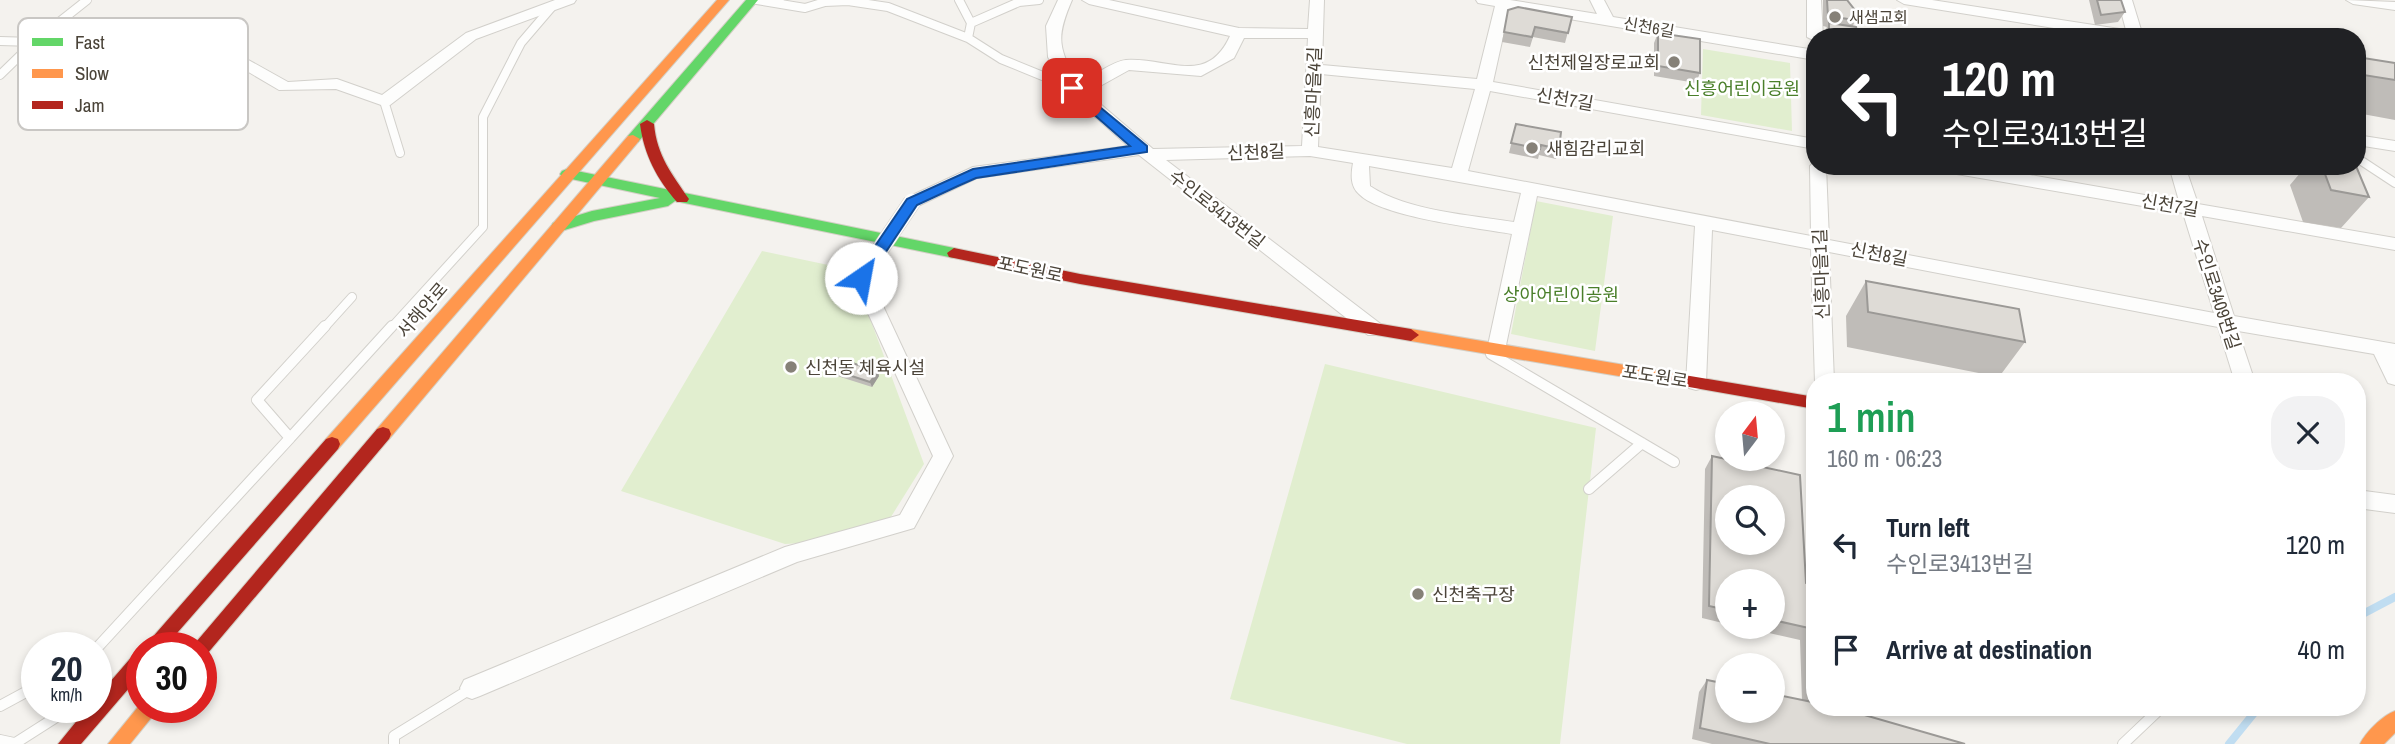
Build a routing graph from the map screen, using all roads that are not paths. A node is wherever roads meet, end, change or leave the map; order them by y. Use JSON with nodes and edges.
{"nodes":[{"id":1,"x":88,"y":0,"type":"edge"},
{"id":2,"x":569,"y":0,"type":"edge"},
{"id":3,"x":723,"y":0,"type":"edge"},
{"id":4,"x":754,"y":0,"type":"edge"},
{"id":5,"x":959,"y":0,"type":"edge"},
{"id":6,"x":1039,"y":0,"type":"edge"},
{"id":7,"x":1065,"y":0,"type":"edge"},
{"id":8,"x":1089,"y":0,"type":"edge"},
{"id":9,"x":1317,"y":0,"type":"edge"},
{"id":10,"x":1483,"y":0,"type":"edge"},
{"id":11,"x":1597,"y":0,"type":"edge"},
{"id":12,"x":1814,"y":0,"type":"edge"},
{"id":13,"x":1904,"y":0,"type":"edge"},
{"id":14,"x":2124,"y":0,"type":"edge"},
{"id":15,"x":2353,"y":0,"type":"edge"},
{"id":16,"x":776,"y":1,"type":"edge"},
{"id":17,"x":1503,"y":4,"type":"junction"},
{"id":18,"x":2395,"y":6,"type":"edge"},
{"id":19,"x":551,"y":8,"type":"junction"},
{"id":20,"x":65,"y":18,"type":"edge"},
{"id":21,"x":1606,"y":20,"type":"junction"},
{"id":22,"x":971,"y":23,"type":"junction"},
{"id":23,"x":1815,"y":28,"type":"edge"},
{"id":24,"x":2086,"y":28,"type":"edge"},
{"id":25,"x":2135,"y":28,"type":"edge"},
{"id":26,"x":1238,"y":33,"type":"junction"},
{"id":27,"x":1315,"y":34,"type":"junction"},
{"id":28,"x":968,"y":38,"type":"junction"},
{"id":29,"x":0,"y":41,"type":"edge"},
{"id":30,"x":18,"y":42,"type":"edge"},
{"id":31,"x":1806,"y":53,"type":"edge"},
{"id":32,"x":18,"y":58,"type":"edge"},
{"id":33,"x":248,"y":65,"type":"edge"},
{"id":34,"x":1314,"y":69,"type":"junction"},
{"id":35,"x":0,"y":75,"type":"edge"},
{"id":36,"x":1484,"y":85,"type":"junction"},
{"id":37,"x":1072,"y":88,"type":"junction"},
{"id":38,"x":384,"y":101,"type":"junction"},
{"id":39,"x":647,"y":124,"type":"junction"},
{"id":40,"x":2366,"y":141,"type":"edge"},
{"id":41,"x":1806,"y":142,"type":"edge"},
{"id":42,"x":2395,"y":146,"type":"edge"},
{"id":43,"x":1310,"y":151,"type":"junction"},
{"id":44,"x":1146,"y":152,"type":"junction"},
{"id":45,"x":400,"y":153,"type":"dead end"},
{"id":46,"x":1362,"y":159,"type":"junction"},
{"id":47,"x":2366,"y":164,"type":"edge"},
{"id":48,"x":567,"y":174,"type":"junction"},
{"id":49,"x":1459,"y":175,"type":"junction"},
{"id":50,"x":1818,"y":175,"type":"edge"},
{"id":51,"x":1998,"y":175,"type":"edge"},
{"id":52,"x":2179,"y":175,"type":"edge"},
{"id":53,"x":598,"y":181,"type":"junction"},
{"id":54,"x":2395,"y":183,"type":"edge"},
{"id":55,"x":1530,"y":188,"type":"junction"},
{"id":56,"x":682,"y":199,"type":"junction"},
{"id":57,"x":2190,"y":208,"type":"junction"},
{"id":58,"x":1704,"y":221,"type":"junction"},
{"id":59,"x":558,"y":227,"type":"junction"},
{"id":60,"x":1520,"y":229,"type":"junction"},
{"id":61,"x":1821,"y":243,"type":"junction"},
{"id":62,"x":2395,"y":244,"type":"edge"},
{"id":63,"x":352,"y":297,"type":"dead end"},
{"id":64,"x":2226,"y":323,"type":"junction"},
{"id":65,"x":1375,"y":330,"type":"junction"},
{"id":66,"x":1488,"y":349,"type":"junction"},
{"id":67,"x":2387,"y":350,"type":"edge"},
{"id":68,"x":1824,"y":373,"type":"edge"},
{"id":69,"x":2242,"y":373,"type":"edge"},
{"id":70,"x":2395,"y":378,"type":"edge"},
{"id":71,"x":1696,"y":383,"type":"junction"},
{"id":72,"x":1806,"y":401,"type":"edge"},
{"id":73,"x":290,"y":438,"type":"junction"},
{"id":74,"x":1642,"y":443,"type":"junction"},
{"id":75,"x":1674,"y":463,"type":"dead end"},
{"id":76,"x":1589,"y":489,"type":"dead end"},
{"id":77,"x":2366,"y":500,"type":"edge"},
{"id":78,"x":2395,"y":504,"type":"edge"},
{"id":79,"x":112,"y":632,"type":"edge"},
{"id":80,"x":166,"y":632,"type":"edge"},
{"id":81,"x":214,"y":632,"type":"edge"},
{"id":82,"x":126,"y":677,"type":"edge"},
{"id":83,"x":472,"y":688,"type":"joint"},
{"id":84,"x":21,"y":695,"type":"edge"},
{"id":85,"x":0,"y":706,"type":"edge"},
{"id":86,"x":2153,"y":716,"type":"edge"},
{"id":87,"x":2395,"y":720,"type":"edge"},
{"id":88,"x":47,"y":723,"type":"edge"},
{"id":89,"x":136,"y":723,"type":"edge"},
{"id":90,"x":0,"y":740,"type":"edge"},
{"id":91,"x":14,"y":744,"type":"edge"},
{"id":92,"x":68,"y":744,"type":"edge"},
{"id":93,"x":118,"y":744,"type":"edge"},
{"id":94,"x":394,"y":744,"type":"edge"},
{"id":95,"x":2123,"y":744,"type":"edge"},
{"id":96,"x":2370,"y":744,"type":"edge"}],
"edges":[{"from":1,"to":20,"type":"lane"},
{"from":2,"to":19,"type":"street"},
{"from":3,"to":48,"type":"main road","name":"서해안로"},
{"from":4,"to":16,"type":"lane"},
{"from":4,"to":39,"type":"main road"},
{"from":5,"to":22,"type":"lane"},
{"from":6,"to":22,"type":"lane"},
{"from":7,"to":37,"type":"street","name":"수인로3413번길"},
{"from":8,"to":26,"type":"street","name":"신흥마을4길"},
{"from":9,"to":27,"type":"street","name":"신흥마을4길"},
{"from":10,"to":17,"type":"street","name":"신천6길"},
{"from":11,"to":21,"type":"street"},
{"from":12,"to":23,"type":"street"},
{"from":13,"to":24,"type":"street"},
{"from":14,"to":25,"type":"street"},
{"from":15,"to":18,"type":"street"},
{"from":16,"to":28,"type":"lane"},
{"from":17,"to":21,"type":"street","name":"신천6길"},
{"from":17,"to":36,"type":"street"},
{"from":19,"to":38,"type":"street"},
{"from":19,"to":73,"type":"lane"},
{"from":21,"to":31,"type":"street","name":"신천6길"},
{"from":22,"to":28,"type":"lane"},
{"from":26,"to":27,"type":"street","name":"신흥마을4길"},
{"from":26,"to":37,"type":"street"},
{"from":27,"to":34,"type":"street","name":"신흥마을4길"},
{"from":28,"to":37,"type":"lane"},
{"from":29,"to":30,"type":"lane"},
{"from":32,"to":35,"type":"lane"},
{"from":33,"to":38,"type":"street"},
{"from":34,"to":36,"type":"street","name":"신천7길"},
{"from":34,"to":43,"type":"street","name":"신흥마을4길"},
{"from":36,"to":41,"type":"street","name":"신천7길"},
{"from":36,"to":49,"type":"street"},
{"from":37,"to":44,"type":"street","name":"수인로3413번길"},
{"from":38,"to":45,"type":"lane"},
{"from":39,"to":53,"type":"main road"},
{"from":39,"to":56,"type":"main road"},
{"from":40,"to":42,"type":"street"},
{"from":43,"to":44,"type":"street","name":"신천8길"},
{"from":43,"to":46,"type":"street","name":"신천8길"},
{"from":44,"to":65,"type":"street","name":"수인로3413번길"},
{"from":44,"to":83,"type":"street","name":"신천8길","bridge":true},
{"from":46,"to":49,"type":"street","name":"신천8길"},
{"from":46,"to":60,"type":"street"},
{"from":47,"to":54,"type":"lane"},
{"from":48,"to":53,"type":"main road","name":"포도원로"},
{"from":48,"to":80,"type":"main road","name":"서해안로"},
{"from":49,"to":55,"type":"street","name":"신천8길"},
{"from":50,"to":61,"type":"street","name":"신흥마을1길"},
{"from":51,"to":57,"type":"street","name":"신천7길"},
{"from":52,"to":57,"type":"street","name":"수인로3409번길"},
{"from":53,"to":56,"type":"main road","name":"포도원로"},
{"from":53,"to":59,"type":"main road"},
{"from":55,"to":58,"type":"street","name":"신천8길"},
{"from":55,"to":60,"type":"street"},
{"from":56,"to":59,"type":"main road"},
{"from":56,"to":65,"type":"main road","name":"포도원로"},
{"from":57,"to":62,"type":"street","name":"신천7길"},
{"from":57,"to":64,"type":"street","name":"수인로3409번길"},
{"from":58,"to":61,"type":"street","name":"신천8길"},
{"from":58,"to":71,"type":"street"},
{"from":59,"to":81,"type":"main road"},
{"from":60,"to":66,"type":"street"},
{"from":61,"to":64,"type":"street","name":"신천8길"},
{"from":61,"to":68,"type":"street","name":"신흥마을1길"},
{"from":63,"to":73,"type":"lane"},
{"from":64,"to":67,"type":"street","name":"신천8길"},
{"from":64,"to":69,"type":"street","name":"수인로3409번길"},
{"from":65,"to":66,"type":"main road","name":"포도원로"},
{"from":66,"to":71,"type":"main road","name":"포도원로"},
{"from":66,"to":74,"type":"lane"},
{"from":67,"to":70,"type":"street"},
{"from":71,"to":72,"type":"main road","name":"포도원로"},
{"from":73,"to":79,"type":"lane"},
{"from":74,"to":75,"type":"lane"},
{"from":74,"to":76,"type":"lane"},
{"from":77,"to":78,"type":"street"},
{"from":82,"to":92,"type":"main road"},
{"from":83,"to":94,"type":"lane"},
{"from":84,"to":85,"type":"lane"},
{"from":86,"to":95,"type":"lane"},
{"from":87,"to":96,"type":"main road"},
{"from":88,"to":91,"type":"lane"},
{"from":89,"to":93,"type":"main road"},
{"from":90,"to":91,"type":"lane"}]}
